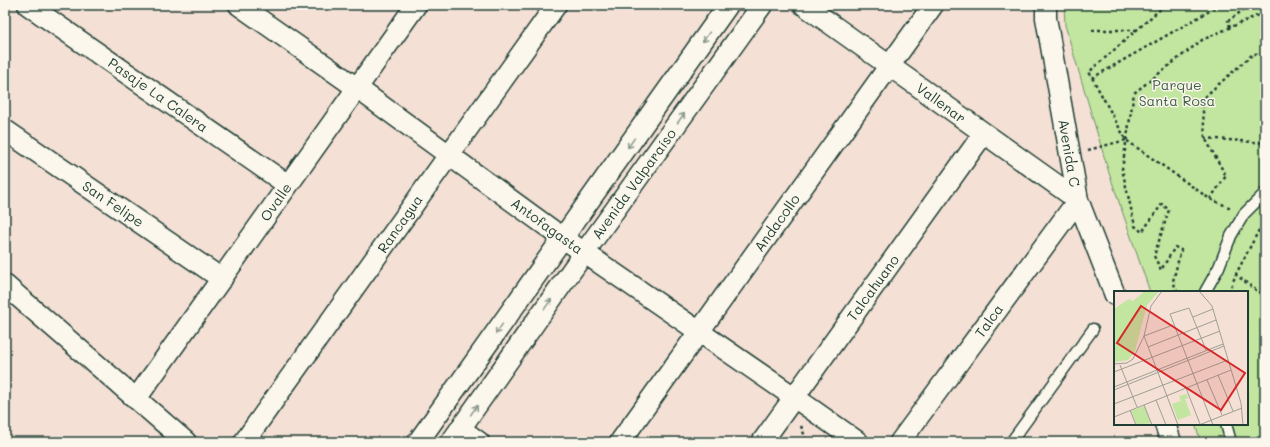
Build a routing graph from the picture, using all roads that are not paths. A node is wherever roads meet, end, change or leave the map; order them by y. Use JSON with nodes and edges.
{"nodes":[{"id":1,"x":28,"y":5,"type":"edge"},
{"id":2,"x":240,"y":5,"type":"edge"},
{"id":3,"x":416,"y":5,"type":"edge"},
{"id":4,"x":556,"y":5,"type":"edge"},
{"id":5,"x":728,"y":5,"type":"edge"},
{"id":6,"x":762,"y":5,"type":"edge"},
{"id":7,"x":804,"y":5,"type":"edge"},
{"id":8,"x":933,"y":5,"type":"edge"},
{"id":9,"x":1046,"y":5,"type":"edge"},
{"id":10,"x":890,"y":66,"type":"junction"},
{"id":11,"x":357,"y":88,"type":"junction"},
{"id":12,"x":5,"y":130,"type":"edge"},
{"id":13,"x":984,"y":133,"type":"junction"},
{"id":14,"x":449,"y":155,"type":"junction"},
{"id":15,"x":288,"y":184,"type":"junction"},
{"id":16,"x":1265,"y":193,"type":"edge"},
{"id":17,"x":1078,"y":200,"type":"junction"},
{"id":18,"x":563,"y":238,"type":"junction"},
{"id":19,"x":584,"y":252,"type":"junction"},
{"id":20,"x":222,"y":279,"type":"junction"},
{"id":21,"x":5,"y":285,"type":"edge"},
{"id":22,"x":1206,"y":291,"type":"edge"},
{"id":23,"x":1114,"y":292,"type":"edge"},
{"id":24,"x":1093,"y":329,"type":"dead end"},
{"id":25,"x":699,"y":332,"type":"junction"},
{"id":26,"x":794,"y":397,"type":"junction"},
{"id":27,"x":136,"y":399,"type":"junction"},
{"id":28,"x":1165,"y":425,"type":"edge"},
{"id":29,"x":1226,"y":425,"type":"edge"},
{"id":30,"x":456,"y":435,"type":"edge"},
{"id":31,"x":186,"y":442,"type":"edge"},
{"id":32,"x":244,"y":442,"type":"edge"},
{"id":33,"x":418,"y":442,"type":"edge"},
{"id":34,"x":479,"y":442,"type":"edge"},
{"id":35,"x":620,"y":442,"type":"edge"},
{"id":36,"x":762,"y":442,"type":"edge"},
{"id":37,"x":858,"y":442,"type":"edge"},
{"id":38,"x":900,"y":442,"type":"edge"},
{"id":39,"x":1011,"y":442,"type":"edge"},
{"id":40,"x":1171,"y":442,"type":"edge"},
{"id":41,"x":1231,"y":442,"type":"edge"}],
"edges":[{"from":1,"to":15,"type":"street","name":"Pasaje La Calera"},
{"from":2,"to":11,"type":"street","name":"Antofagasta"},
{"from":3,"to":11,"type":"street","name":"Ovalle"},
{"from":4,"to":14,"type":"street","name":"Rancagua"},
{"from":5,"to":18,"type":"street","name":"Avenida Valparaíso","one_way":true},
{"from":19,"to":6,"type":"street","name":"Avenida Valparaíso","one_way":true},
{"from":7,"to":10,"type":"street","name":"Vallenar"},
{"from":8,"to":10,"type":"street","name":"Andacollo"},
{"from":9,"to":17,"type":"street","name":"Avenida C"},
{"from":10,"to":13,"type":"street","name":"Vallenar"},
{"from":10,"to":25,"type":"street","name":"Andacollo"},
{"from":11,"to":14,"type":"street","name":"Antofagasta"},
{"from":11,"to":15,"type":"street","name":"Ovalle"},
{"from":12,"to":20,"type":"street","name":"San Felipe"},
{"from":13,"to":17,"type":"street","name":"Vallenar"},
{"from":13,"to":26,"type":"street","name":"Talcahuano"},
{"from":14,"to":18,"type":"street","name":"Antofagasta"},
{"from":14,"to":32,"type":"street","name":"Rancagua"},
{"from":15,"to":20,"type":"street","name":"Ovalle"},
{"from":16,"to":22,"type":"lane"},
{"from":17,"to":23,"type":"street","name":"Avenida C"},
{"from":17,"to":38,"type":"street","name":"Talca"},
{"from":18,"to":19,"type":"street","name":"Antofagasta"},
{"from":18,"to":33,"type":"street","name":"Avenida Valparaíso","one_way":true},
{"from":19,"to":25,"type":"street","name":"Antofagasta"},
{"from":30,"to":19,"type":"street","name":"Avenida Valparaíso","one_way":true},
{"from":20,"to":27,"type":"street","name":"Ovalle"},
{"from":21,"to":27,"type":"street"},
{"from":24,"to":39,"type":"lane"},
{"from":25,"to":26,"type":"street","name":"Antofagasta"},
{"from":25,"to":35,"type":"street","name":"Andacollo"},
{"from":26,"to":36,"type":"street","name":"Talcahuano"},
{"from":26,"to":37,"type":"street","name":"Antofagasta"},
{"from":27,"to":31,"type":"street"},
{"from":28,"to":40,"type":"street"},
{"from":29,"to":41,"type":"lane"},
{"from":30,"to":34,"type":"street"}]}
